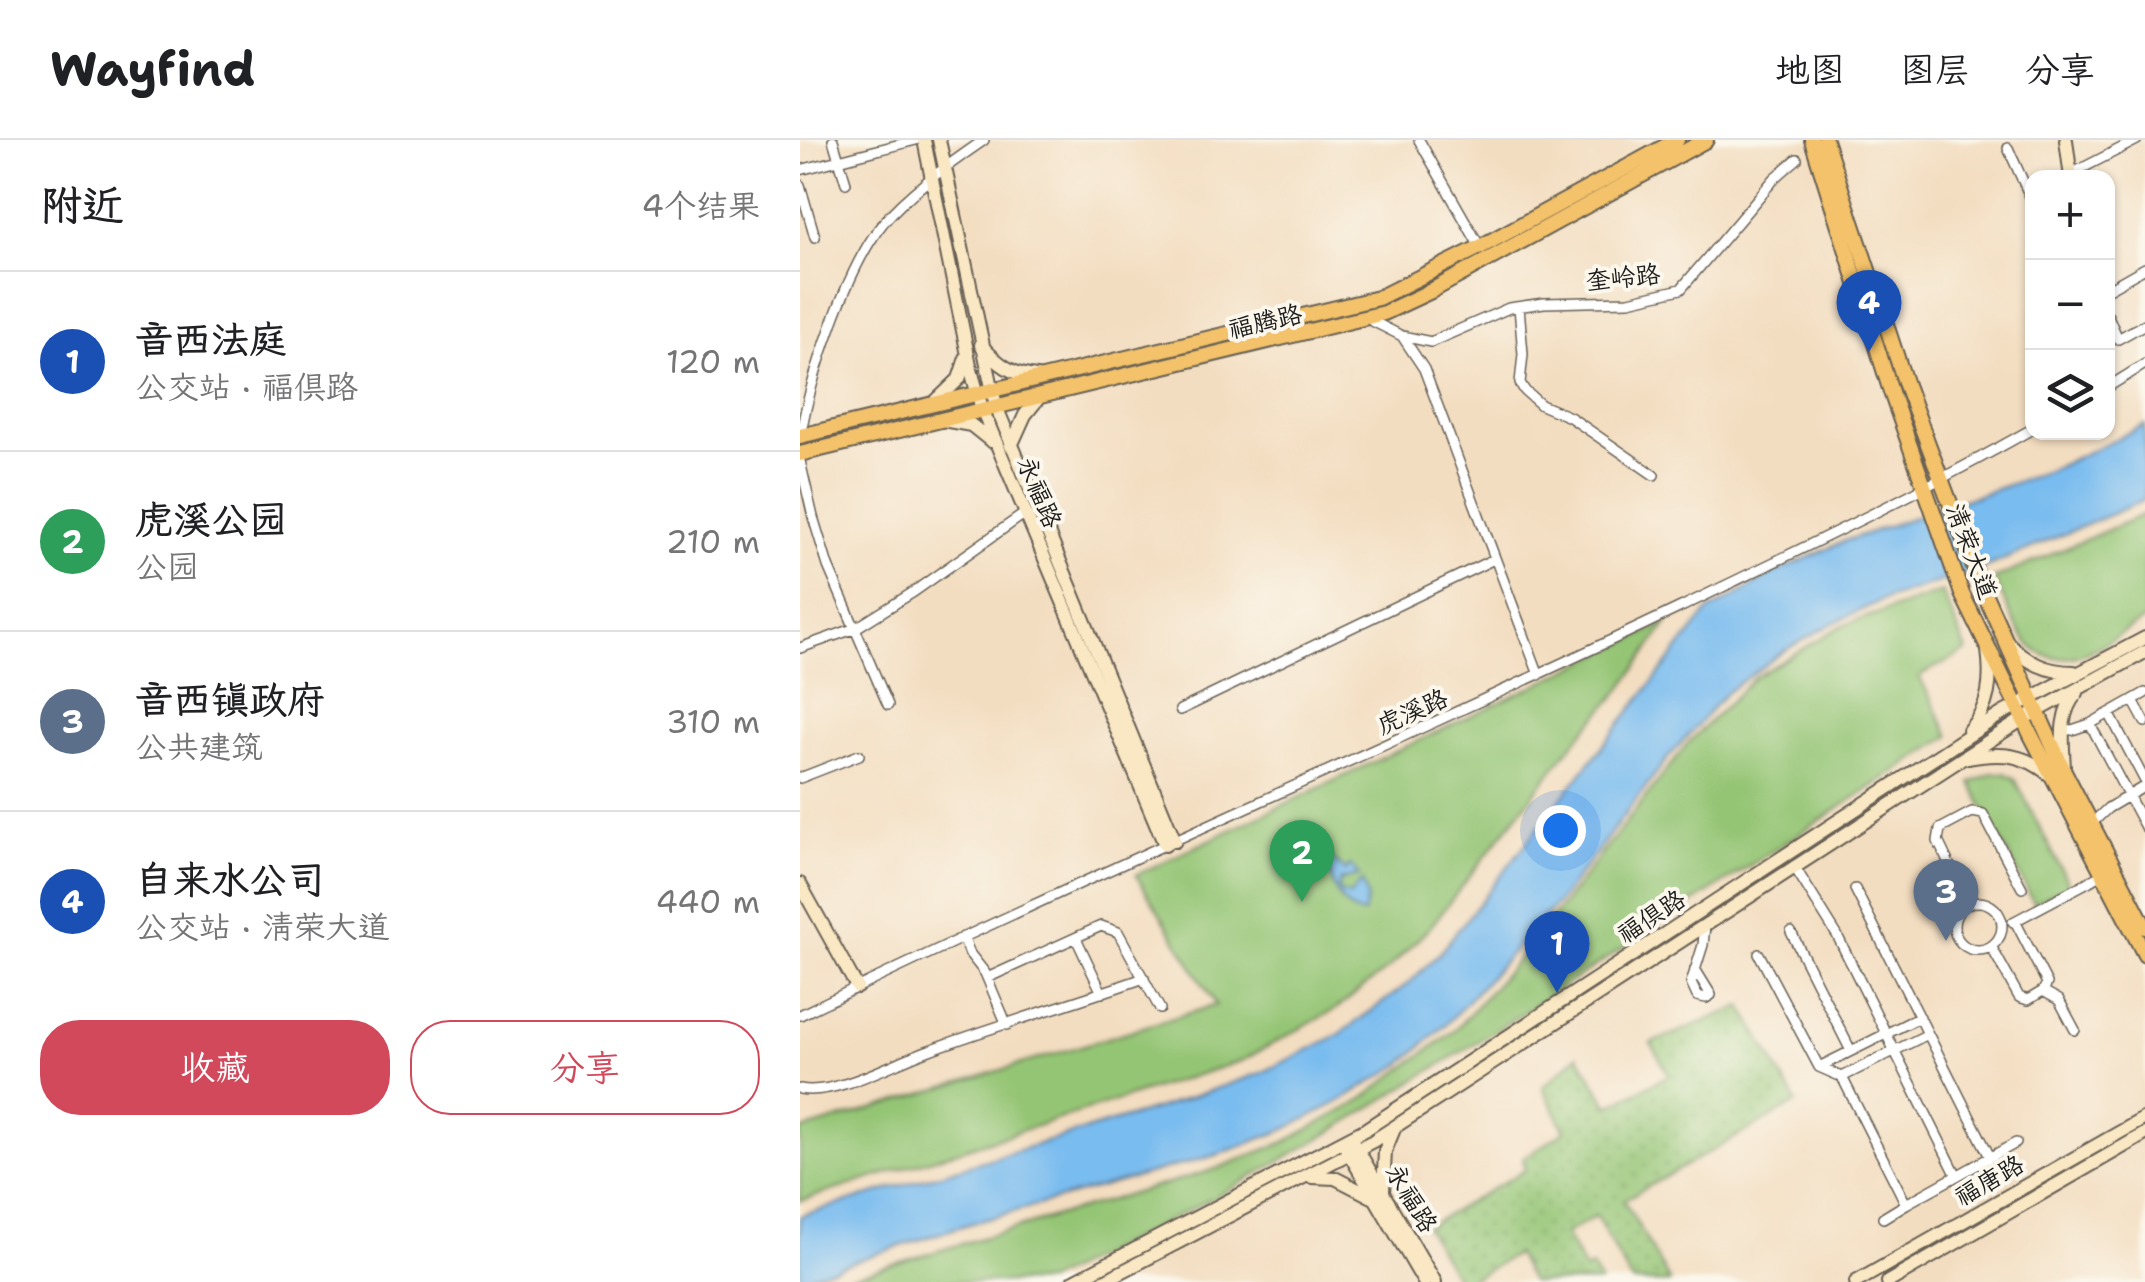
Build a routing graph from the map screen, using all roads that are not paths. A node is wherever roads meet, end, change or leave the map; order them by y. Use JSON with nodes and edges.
{"nodes":[{"id":1,"x":834,"y":140,"type":"edge"},
{"id":2,"x":916,"y":140,"type":"edge"},
{"id":3,"x":924,"y":140,"type":"edge"},
{"id":4,"x":939,"y":140,"type":"edge"},
{"id":5,"x":984,"y":140,"type":"edge"},
{"id":6,"x":1419,"y":140,"type":"edge"},
{"id":7,"x":1676,"y":140,"type":"edge"},
{"id":8,"x":1706,"y":140,"type":"edge"},
{"id":9,"x":2066,"y":140,"type":"edge"},
{"id":10,"x":2137,"y":140,"type":"edge"},
{"id":11,"x":1814,"y":141,"type":"edge"},
{"id":12,"x":2008,"y":148,"type":"dead end"},
{"id":13,"x":1798,"y":159,"type":"dead end"},
{"id":14,"x":840,"y":160,"type":"junction"},
{"id":15,"x":945,"y":169,"type":"junction"},
{"id":16,"x":800,"y":170,"type":"edge"},
{"id":17,"x":2070,"y":170,"type":"edge"},
{"id":18,"x":2082,"y":170,"type":"edge"},
{"id":19,"x":932,"y":180,"type":"junction"},
{"id":20,"x":846,"y":182,"type":"dead end"},
{"id":21,"x":800,"y":185,"type":"edge"},
{"id":22,"x":2025,"y":186,"type":"edge"},
{"id":23,"x":816,"y":237,"type":"dead end"},
{"id":24,"x":1480,"y":247,"type":"junction"},
{"id":25,"x":2145,"y":268,"type":"edge"},
{"id":26,"x":2115,"y":285,"type":"edge"},
{"id":27,"x":1520,"y":307,"type":"junction"},
{"id":28,"x":1366,"y":318,"type":"junction"},
{"id":29,"x":2145,"y":324,"type":"edge"},
{"id":30,"x":2115,"y":332,"type":"edge"},
{"id":31,"x":1402,"y":336,"type":"junction"},
{"id":32,"x":981,"y":344,"type":"junction"},
{"id":33,"x":967,"y":350,"type":"junction"},
{"id":34,"x":2145,"y":364,"type":"edge"},
{"id":35,"x":1037,"y":378,"type":"junction"},
{"id":36,"x":2115,"y":382,"type":"edge"},
{"id":37,"x":984,"y":390,"type":"junction"},
{"id":38,"x":1042,"y":396,"type":"junction"},
{"id":39,"x":935,"y":402,"type":"junction"},
{"id":40,"x":989,"y":408,"type":"junction"},
{"id":41,"x":940,"y":420,"type":"junction"},
{"id":42,"x":2025,"y":433,"type":"edge"},
{"id":43,"x":800,"y":437,"type":"edge"},
{"id":44,"x":996,"y":445,"type":"junction"},
{"id":45,"x":1011,"y":446,"type":"junction"},
{"id":46,"x":800,"y":457,"type":"edge"},
{"id":47,"x":1654,"y":475,"type":"dead end"},
{"id":48,"x":1941,"y":481,"type":"junction"},
{"id":49,"x":1927,"y":496,"type":"junction"},
{"id":50,"x":1024,"y":514,"type":"junction"},
{"id":51,"x":1494,"y":559,"type":"junction"},
{"id":52,"x":856,"y":628,"type":"junction"},
{"id":53,"x":2145,"y":638,"type":"edge"},
{"id":54,"x":2005,"y":640,"type":"junction"},
{"id":55,"x":800,"y":648,"type":"edge"},
{"id":56,"x":1988,"y":648,"type":"junction"},
{"id":57,"x":2145,"y":652,"type":"edge"},
{"id":58,"x":1539,"y":675,"type":"junction"},
{"id":59,"x":2084,"y":677,"type":"junction"},
{"id":60,"x":2145,"y":693,"type":"edge"},
{"id":61,"x":2133,"y":700,"type":"junction"},
{"id":62,"x":2035,"y":703,"type":"junction"},
{"id":63,"x":888,"y":705,"type":"dead end"},
{"id":64,"x":1180,"y":710,"type":"dead end"},
{"id":65,"x":2019,"y":712,"type":"junction"},
{"id":66,"x":2108,"y":713,"type":"junction"},
{"id":67,"x":2145,"y":722,"type":"edge"},
{"id":68,"x":2090,"y":724,"type":"junction"},
{"id":69,"x":2063,"y":729,"type":"junction"},
{"id":70,"x":1957,"y":753,"type":"junction"},
{"id":71,"x":859,"y":755,"type":"dead end"},
{"id":72,"x":2059,"y":775,"type":"junction"},
{"id":73,"x":800,"y":778,"type":"edge"},
{"id":74,"x":2145,"y":784,"type":"edge"},
{"id":75,"x":2129,"y":796,"type":"junction"},
{"id":76,"x":2092,"y":824,"type":"junction"},
{"id":77,"x":2145,"y":827,"type":"edge"},
{"id":78,"x":1170,"y":843,"type":"junction"},
{"id":79,"x":1791,"y":861,"type":"junction"},
{"id":80,"x":2103,"y":874,"type":"junction"},
{"id":81,"x":800,"y":884,"type":"edge"},
{"id":82,"x":2022,"y":888,"type":"dead end"},
{"id":83,"x":1855,"y":889,"type":"dead end"},
{"id":84,"x":1967,"y":902,"type":"junction"},
{"id":85,"x":2015,"y":920,"type":"junction"},
{"id":86,"x":1705,"y":925,"type":"junction"},
{"id":87,"x":2145,"y":927,"type":"edge"},
{"id":88,"x":2000,"y":928,"type":"junction"},
{"id":89,"x":1791,"y":932,"type":"dead end"},
{"id":90,"x":963,"y":937,"type":"junction"},
{"id":91,"x":1076,"y":938,"type":"junction"},
{"id":92,"x":1992,"y":948,"type":"junction"},
{"id":93,"x":1759,"y":954,"type":"dead end"},
{"id":94,"x":2145,"y":955,"type":"edge"},
{"id":95,"x":1695,"y":969,"type":"dead end"},
{"id":96,"x":987,"y":978,"type":"junction"},
{"id":97,"x":1144,"y":978,"type":"junction"},
{"id":98,"x":856,"y":988,"type":"junction"},
{"id":99,"x":2043,"y":992,"type":"junction"},
{"id":100,"x":1102,"y":993,"type":"junction"},
{"id":101,"x":1160,"y":1008,"type":"dead end"},
{"id":102,"x":800,"y":1015,"type":"edge"},
{"id":103,"x":1920,"y":1017,"type":"junction"},
{"id":104,"x":1007,"y":1024,"type":"junction"},
{"id":105,"x":2075,"y":1030,"type":"dead end"},
{"id":106,"x":1885,"y":1034,"type":"junction"},
{"id":107,"x":1928,"y":1034,"type":"junction"},
{"id":108,"x":1851,"y":1051,"type":"junction"},
{"id":109,"x":1893,"y":1051,"type":"junction"},
{"id":110,"x":1819,"y":1066,"type":"junction"},
{"id":111,"x":1842,"y":1076,"type":"junction"},
{"id":112,"x":800,"y":1086,"type":"edge"},
{"id":113,"x":2145,"y":1118,"type":"edge"},
{"id":114,"x":1396,"y":1126,"type":"junction"},
{"id":115,"x":2145,"y":1134,"type":"edge"},
{"id":116,"x":2016,"y":1143,"type":"dead end"},
{"id":117,"x":1349,"y":1145,"type":"junction"},
{"id":118,"x":1990,"y":1157,"type":"junction"},
{"id":119,"x":1957,"y":1176,"type":"junction"},
{"id":120,"x":1300,"y":1179,"type":"junction"},
{"id":121,"x":1380,"y":1197,"type":"junction"},
{"id":122,"x":1906,"y":1204,"type":"junction"},
{"id":123,"x":1883,"y":1218,"type":"dead end"},
{"id":124,"x":1072,"y":1282,"type":"edge"},
{"id":125,"x":1102,"y":1282,"type":"edge"},
{"id":126,"x":1424,"y":1282,"type":"edge"},
{"id":127,"x":1436,"y":1282,"type":"edge"},
{"id":128,"x":1856,"y":1282,"type":"edge"},
{"id":129,"x":1888,"y":1282,"type":"edge"}],
"edges":[{"from":1,"to":14,"type":"street"},
{"from":2,"to":14,"type":"street"},
{"from":3,"to":19,"type":"street","name":"永福路"},
{"from":4,"to":15,"type":"street","name":"永福路"},
{"from":5,"to":15,"type":"street"},
{"from":6,"to":24,"type":"street"},
{"from":7,"to":24,"type":"main road","name":"福腾路"},
{"from":8,"to":28,"type":"main road","name":"福腾路"},
{"from":9,"to":17,"type":"street"},
{"from":10,"to":18,"type":"street"},
{"from":11,"to":48,"type":"main road","name":"清荣大道"},
{"from":11,"to":49,"type":"main road","name":"清荣大道"},
{"from":12,"to":22,"type":"street"},
{"from":13,"to":27,"type":"street","name":"奎岭路"},
{"from":14,"to":16,"type":"street"},
{"from":14,"to":20,"type":"street"},
{"from":15,"to":19,"type":"street"},
{"from":15,"to":32,"type":"street","name":"永福路"},
{"from":19,"to":33,"type":"street","name":"永福路"},
{"from":19,"to":43,"type":"street"},
{"from":21,"to":23,"type":"street"},
{"from":24,"to":35,"type":"main road","name":"福腾路"},
{"from":25,"to":26,"type":"street"},
{"from":27,"to":31,"type":"street","name":"奎岭路"},
{"from":27,"to":47,"type":"street"},
{"from":28,"to":31,"type":"street"},
{"from":28,"to":38,"type":"main road","name":"福腾路"},
{"from":29,"to":30,"type":"street"},
{"from":31,"to":51,"type":"street"},
{"from":32,"to":35,"type":"street"},
{"from":32,"to":37,"type":"street","name":"永福路"},
{"from":33,"to":37,"type":"street","name":"永福路"},
{"from":33,"to":39,"type":"street"},
{"from":34,"to":36,"type":"street"},
{"from":35,"to":37,"type":"main road","name":"福腾路"},
{"from":37,"to":39,"type":"main road","name":"福腾路"},
{"from":37,"to":40,"type":"street","name":"永福路"},
{"from":38,"to":40,"type":"main road","name":"福腾路"},
{"from":38,"to":45,"type":"street"},
{"from":39,"to":43,"type":"main road","name":"福腾路"},
{"from":40,"to":41,"type":"main road","name":"福腾路"},
{"from":40,"to":44,"type":"street","name":"永福路"},
{"from":40,"to":45,"type":"street","name":"永福路"},
{"from":41,"to":44,"type":"street"},
{"from":41,"to":46,"type":"main road","name":"福腾路"},
{"from":42,"to":48,"type":"street","name":"虎溪路"},
{"from":44,"to":50,"type":"street","name":"永福路"},
{"from":45,"to":78,"type":"street","name":"永福路"},
{"from":46,"to":52,"type":"street"},
{"from":48,"to":49,"type":"street","name":"虎溪路"},
{"from":48,"to":54,"type":"main road","name":"清荣大道"},
{"from":49,"to":56,"type":"main road","name":"清荣大道"},
{"from":49,"to":58,"type":"street","name":"虎溪路"},
{"from":50,"to":52,"type":"street"},
{"from":50,"to":78,"type":"street","name":"永福路"},
{"from":51,"to":58,"type":"street"},
{"from":51,"to":64,"type":"street"},
{"from":52,"to":55,"type":"street"},
{"from":52,"to":63,"type":"street"},
{"from":53,"to":59,"type":"street","name":"福俱路"},
{"from":54,"to":59,"type":"street"},
{"from":54,"to":62,"type":"main road","name":"清荣大道"},
{"from":56,"to":65,"type":"main road","name":"清荣大道"},
{"from":56,"to":70,"type":"street"},
{"from":57,"to":59,"type":"street","name":"福俱路"},
{"from":58,"to":78,"type":"street","name":"虎溪路"},
{"from":59,"to":62,"type":"street","name":"福俱路"},
{"from":59,"to":69,"type":"street"},
{"from":60,"to":61,"type":"street"},
{"from":61,"to":66,"type":"street"},
{"from":61,"to":67,"type":"street"},
{"from":62,"to":65,"type":"street","name":"福俱路"},
{"from":62,"to":72,"type":"main road","name":"清荣大道"},
{"from":65,"to":70,"type":"street","name":"福俱路"},
{"from":65,"to":72,"type":"main road","name":"清荣大道"},
{"from":66,"to":68,"type":"street"},
{"from":66,"to":74,"type":"street"},
{"from":68,"to":69,"type":"street"},
{"from":68,"to":75,"type":"street"},
{"from":69,"to":72,"type":"street"},
{"from":70,"to":72,"type":"street"},
{"from":70,"to":79,"type":"street","name":"福俱路"},
{"from":71,"to":73,"type":"street"},
{"from":72,"to":76,"type":"main road","name":"清荣大道"},
{"from":72,"to":80,"type":"main road","name":"清荣大道"},
{"from":74,"to":75,"type":"street"},
{"from":75,"to":76,"type":"street"},
{"from":75,"to":77,"type":"street"},
{"from":76,"to":87,"type":"main road","name":"清荣大道"},
{"from":78,"to":90,"type":"street","name":"虎溪路"},
{"from":79,"to":86,"type":"street","name":"福俱路"},
{"from":79,"to":106,"type":"street"},
{"from":79,"to":117,"type":"street","name":"福俱路"},
{"from":80,"to":85,"type":"street"},
{"from":80,"to":94,"type":"main road","name":"清荣大道"},
{"from":81,"to":98,"type":"street"},
{"from":82,"to":84,"type":"street"},
{"from":83,"to":103,"type":"street"},
{"from":84,"to":88,"type":"street"},
{"from":84,"to":92,"type":"street"},
{"from":85,"to":88,"type":"street"},
{"from":85,"to":99,"type":"street"},
{"from":86,"to":95,"type":"street"},
{"from":86,"to":114,"type":"street","name":"福俱路"},
{"from":88,"to":92,"type":"street"},
{"from":89,"to":108,"type":"street"},
{"from":90,"to":96,"type":"street"},
{"from":90,"to":98,"type":"street","name":"虎溪路"},
{"from":91,"to":96,"type":"street"},
{"from":91,"to":97,"type":"street"},
{"from":91,"to":100,"type":"street"},
{"from":92,"to":99,"type":"street"},
{"from":93,"to":110,"type":"street"},
{"from":96,"to":104,"type":"street"},
{"from":97,"to":100,"type":"street"},
{"from":97,"to":101,"type":"street"},
{"from":98,"to":102,"type":"street","name":"虎溪路"},
{"from":99,"to":105,"type":"street"},
{"from":100,"to":104,"type":"street"},
{"from":103,"to":106,"type":"street"},
{"from":103,"to":107,"type":"street"},
{"from":104,"to":112,"type":"street"},
{"from":106,"to":108,"type":"street"},
{"from":106,"to":109,"type":"street"},
{"from":107,"to":109,"type":"street"},
{"from":107,"to":118,"type":"street"},
{"from":108,"to":110,"type":"street"},
{"from":109,"to":111,"type":"street"},
{"from":109,"to":119,"type":"street"},
{"from":110,"to":111,"type":"street"},
{"from":111,"to":122,"type":"street"},
{"from":113,"to":128,"type":"street","name":"福唐路"},
{"from":114,"to":117,"type":"street","name":"福俱路"},
{"from":114,"to":121,"type":"street"},
{"from":115,"to":129,"type":"street","name":"福唐路"},
{"from":116,"to":118,"type":"street"},
{"from":117,"to":120,"type":"street","name":"福俱路"},
{"from":117,"to":121,"type":"street","name":"永福路"},
{"from":117,"to":124,"type":"street","name":"福俱路"},
{"from":118,"to":119,"type":"street"},
{"from":119,"to":122,"type":"street"},
{"from":120,"to":121,"type":"street"},
{"from":120,"to":125,"type":"street","name":"福俱路"},
{"from":121,"to":126,"type":"street","name":"永福路"},
{"from":121,"to":127,"type":"street","name":"永福路"},
{"from":122,"to":123,"type":"street"}]}
